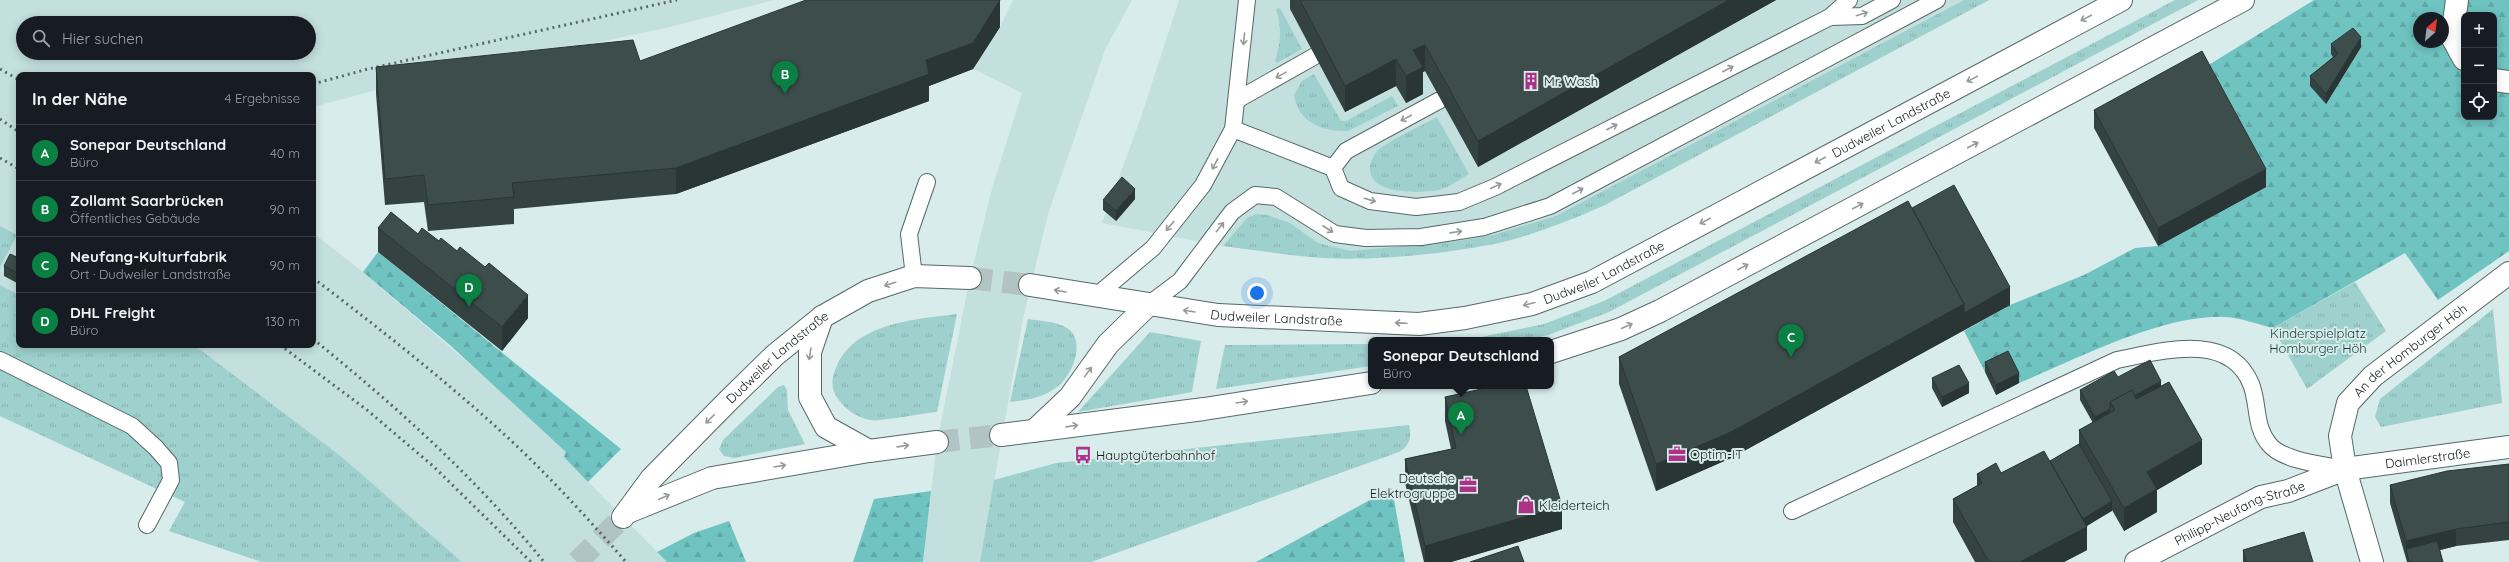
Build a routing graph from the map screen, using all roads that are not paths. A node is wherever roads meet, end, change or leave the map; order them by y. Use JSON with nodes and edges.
{"nodes":[{"id":1,"x":1247,"y":0,"type":"edge"},
{"id":2,"x":1849,"y":0,"type":"edge"},
{"id":3,"x":1892,"y":0,"type":"edge"},
{"id":4,"x":1937,"y":0,"type":"edge"},
{"id":5,"x":2121,"y":0,"type":"edge"},
{"id":6,"x":2242,"y":0,"type":"edge"},
{"id":7,"x":2457,"y":0,"type":"edge"},
{"id":8,"x":1830,"y":17,"type":"junction"},
{"id":9,"x":2461,"y":54,"type":"edge"},
{"id":10,"x":1315,"y":56,"type":"edge"},
{"id":11,"x":2497,"y":80,"type":"edge"},
{"id":12,"x":2509,"y":82,"type":"edge"},
{"id":13,"x":1237,"y":100,"type":"junction"},
{"id":14,"x":1440,"y":100,"type":"edge"},
{"id":15,"x":1233,"y":128,"type":"junction"},
{"id":16,"x":1333,"y":168,"type":"junction"},
{"id":17,"x":927,"y":182,"type":"dead end"},
{"id":18,"x":2509,"y":273,"type":"edge"},
{"id":19,"x":914,"y":276,"type":"junction"},
{"id":20,"x":970,"y":278,"type":"tunnel mouth"},
{"id":21,"x":1030,"y":285,"type":"tunnel mouth"},
{"id":22,"x":1095,"y":297,"type":"junction"},
{"id":23,"x":1148,"y":304,"type":"junction"},
{"id":24,"x":822,"y":317,"type":"junction"},
{"id":25,"x":1554,"y":351,"type":"edge"},
{"id":26,"x":0,"y":360,"type":"edge"},
{"id":27,"x":1368,"y":383,"type":"edge"},
{"id":28,"x":1034,"y":431,"type":"junction"},
{"id":29,"x":1001,"y":435,"type":"tunnel mouth"},
{"id":30,"x":937,"y":442,"type":"tunnel mouth"},
{"id":31,"x":2509,"y":447,"type":"edge"},
{"id":32,"x":869,"y":451,"type":"junction"},
{"id":33,"x":2345,"y":469,"type":"junction"},
{"id":34,"x":1792,"y":511,"type":"dead end"},
{"id":35,"x":147,"y":525,"type":"dead end"},
{"id":36,"x":2136,"y":562,"type":"edge"},
{"id":37,"x":2372,"y":562,"type":"edge"}],
"edges":[{"from":1,"to":13,"type":"lane","one_way":true},
{"from":2,"to":8,"type":"lane"},
{"from":8,"to":3,"type":"lane","one_way":true},
{"from":23,"to":4,"type":"lane","one_way":true},
{"from":5,"to":23,"type":"main road","name":"Dudweiler Landstraße","one_way":true},
{"from":25,"to":6,"type":"main road","one_way":true},
{"from":7,"to":9,"type":"main road"},
{"from":16,"to":8,"type":"lane","one_way":true},
{"from":10,"to":13,"type":"lane","one_way":true},
{"from":11,"to":12,"type":"main road"},
{"from":13,"to":15,"type":"lane"},
{"from":14,"to":16,"type":"lane","one_way":true},
{"from":15,"to":16,"type":"lane"},
{"from":15,"to":22,"type":"lane","one_way":true},
{"from":17,"to":19,"type":"lane"},
{"from":18,"to":33,"type":"main road","name":"An der Homburger Höh"},
{"from":19,"to":20,"type":"main road","name":"Dudweiler Landstraße"},
{"from":19,"to":24,"type":"main road","name":"Dudweiler Landstraße","one_way":true},
{"from":22,"to":21,"type":"main road","name":"Dudweiler Landstraße","one_way":true},
{"from":22,"to":23,"type":"main road","name":"Dudweiler Landstraße"},
{"from":28,"to":23,"type":"main road","one_way":true},
{"from":24,"to":32,"type":"main road","one_way":true},
{"from":24,"to":32,"type":"main road","name":"Dudweiler Landstraße","one_way":true},
{"from":26,"to":35,"type":"lane"},
{"from":28,"to":27,"type":"main road","one_way":true},
{"from":28,"to":29,"type":"main road"},
{"from":32,"to":30,"type":"main road","name":"Dudweiler Landstraße","one_way":true},
{"from":31,"to":33,"type":"main road","name":"Daimlerstraße"},
{"from":33,"to":34,"type":"lane"},
{"from":33,"to":36,"type":"main road","name":"Philipp-Neufang-Straße"},
{"from":33,"to":37,"type":"main road","name":"An der Homburger Höh"}]}
